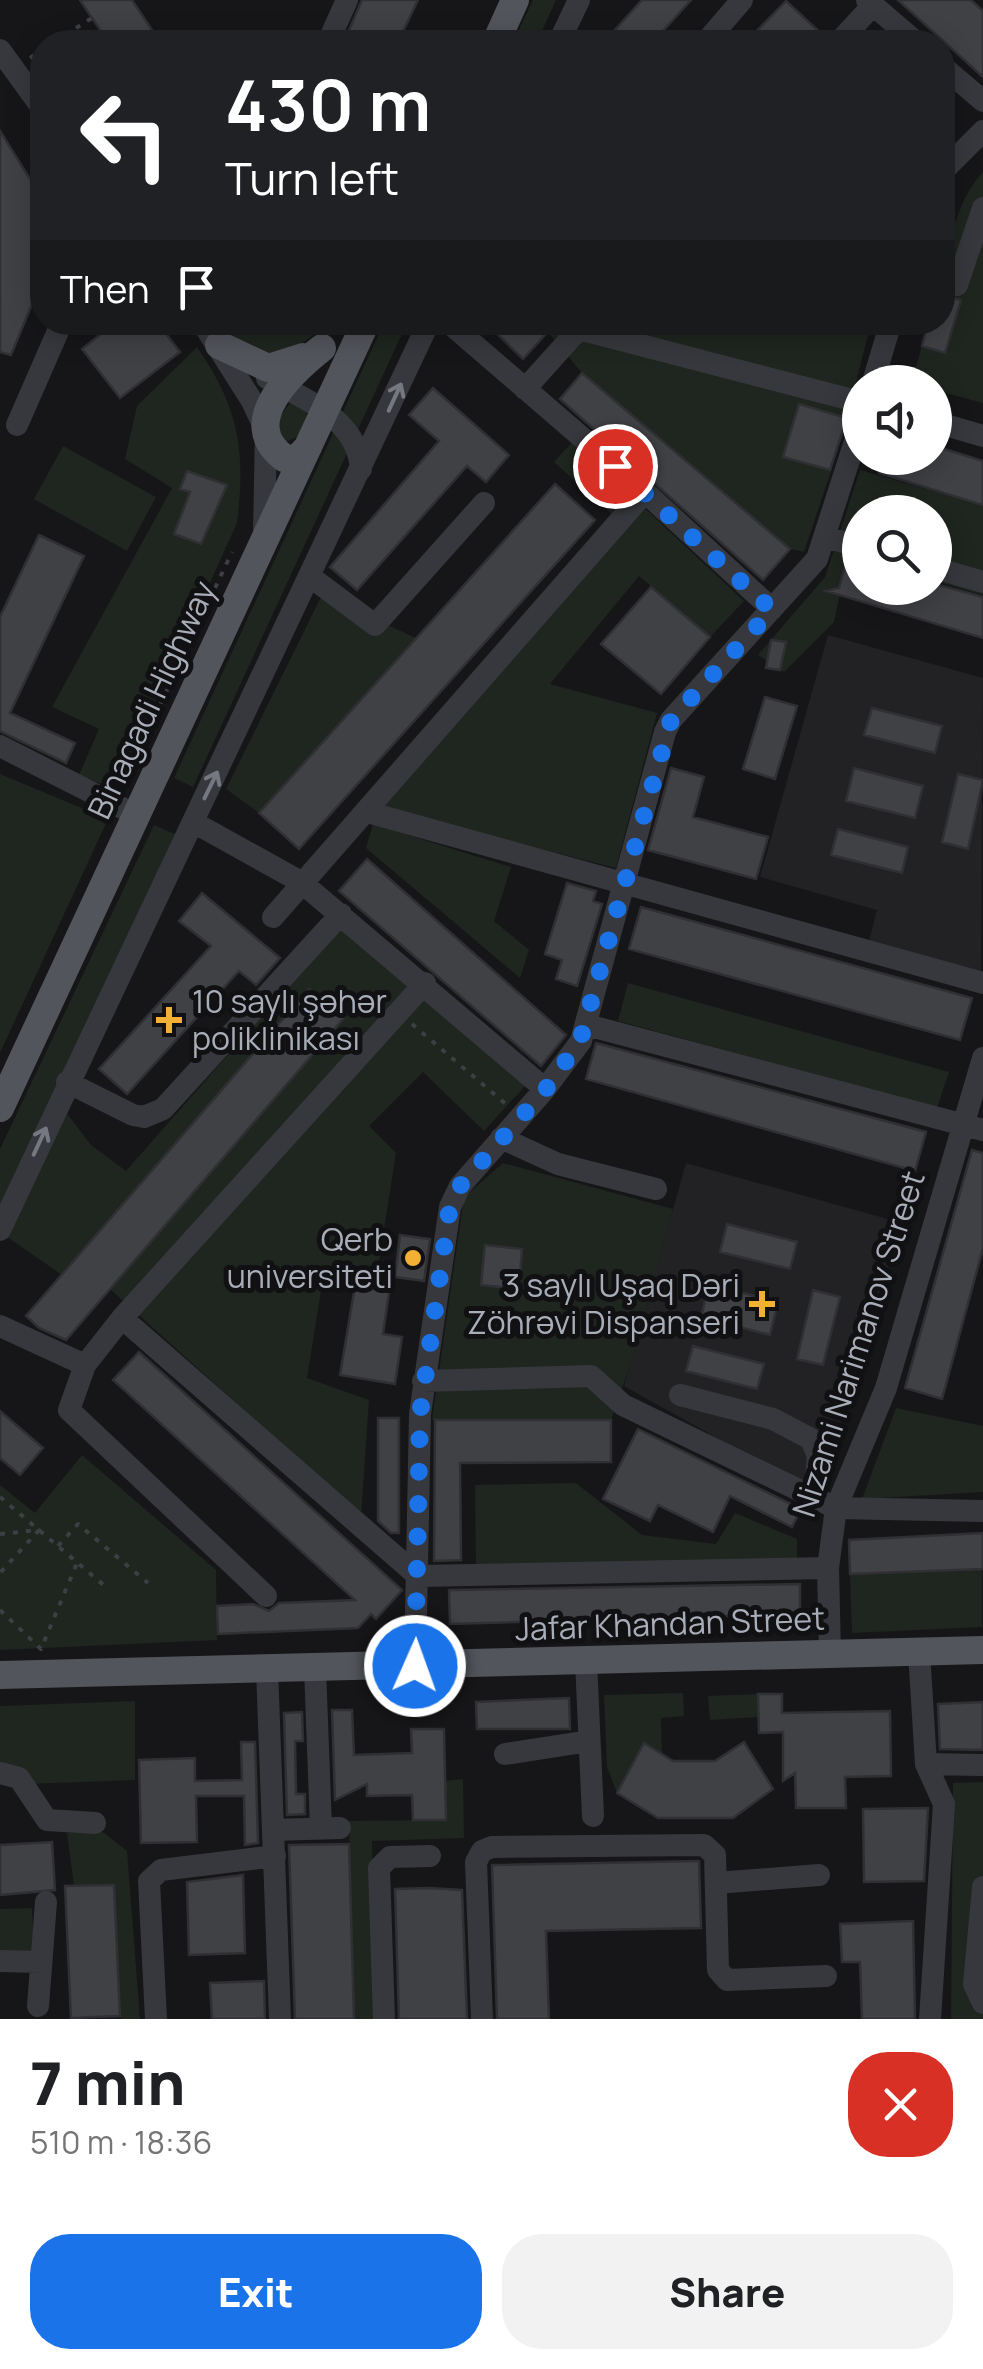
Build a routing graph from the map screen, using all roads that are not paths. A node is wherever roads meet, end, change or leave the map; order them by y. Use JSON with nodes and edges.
{"nodes":[{"id":1,"x":347,"y":0,"type":"edge"},
{"id":2,"x":515,"y":0,"type":"edge"},
{"id":3,"x":579,"y":0,"type":"edge"},
{"id":4,"x":742,"y":0,"type":"edge"},
{"id":5,"x":870,"y":2,"type":"edge"},
{"id":6,"x":333,"y":30,"type":"edge"},
{"id":7,"x":501,"y":30,"type":"edge"},
{"id":8,"x":565,"y":30,"type":"edge"},
{"id":9,"x":716,"y":30,"type":"edge"},
{"id":10,"x":848,"y":30,"type":"edge"},
{"id":11,"x":902,"y":30,"type":"edge"},
{"id":12,"x":0,"y":50,"type":"edge"},
{"id":13,"x":955,"y":77,"type":"edge"},
{"id":14,"x":30,"y":91,"type":"edge"},
{"id":15,"x":983,"y":102,"type":"edge"},
{"id":16,"x":983,"y":131,"type":"edge"},
{"id":17,"x":955,"y":159,"type":"edge"},
{"id":18,"x":983,"y":208,"type":"edge"},
{"id":19,"x":956,"y":285,"type":"dead end"},
{"id":20,"x":56,"y":335,"type":"edge"},
{"id":21,"x":211,"y":335,"type":"edge"},
{"id":22,"x":211,"y":335,"type":"edge"},
{"id":23,"x":212,"y":335,"type":"edge"},
{"id":24,"x":342,"y":335,"type":"edge"},
{"id":25,"x":356,"y":335,"type":"edge"},
{"id":26,"x":423,"y":335,"type":"edge"},
{"id":27,"x":463,"y":335,"type":"edge"},
{"id":28,"x":573,"y":335,"type":"edge"},
{"id":29,"x":614,"y":335,"type":"edge"},
{"id":30,"x":887,"y":335,"type":"edge"},
{"id":31,"x":322,"y":348,"type":"junction"},
{"id":32,"x":878,"y":365,"type":"edge"},
{"id":33,"x":526,"y":388,"type":"junction"},
{"id":34,"x":842,"y":397,"type":"edge"},
{"id":35,"x":316,"y":406,"type":"junction"},
{"id":36,"x":272,"y":409,"type":"junction"},
{"id":37,"x":17,"y":424,"type":"dead end"},
{"id":38,"x":952,"y":427,"type":"edge"},
{"id":39,"x":983,"y":436,"type":"edge"},
{"id":40,"x":308,"y":447,"type":"junction"},
{"id":41,"x":361,"y":471,"type":"junction"},
{"id":42,"x":845,"y":475,"type":"edge"},
{"id":43,"x":645,"y":492,"type":"junction"},
{"id":44,"x":484,"y":503,"type":"dead end"},
{"id":45,"x":826,"y":537,"type":"junction"},
{"id":46,"x":842,"y":542,"type":"edge"},
{"id":47,"x":262,"y":548,"type":"junction"},
{"id":48,"x":952,"y":573,"type":"edge"},
{"id":49,"x":312,"y":578,"type":"junction"},
{"id":50,"x":983,"y":582,"type":"edge"},
{"id":51,"x":772,"y":610,"type":"junction"},
{"id":52,"x":0,"y":746,"type":"edge"},
{"id":53,"x":367,"y":812,"type":"junction"},
{"id":54,"x":136,"y":815,"type":"junction"},
{"id":55,"x":193,"y":822,"type":"junction"},
{"id":56,"x":301,"y":882,"type":"junction"},
{"id":57,"x":625,"y":885,"type":"junction"},
{"id":58,"x":341,"y":914,"type":"junction"},
{"id":59,"x":273,"y":918,"type":"dead end"},
{"id":60,"x":426,"y":983,"type":"junction"},
{"id":61,"x":983,"y":984,"type":"edge"},
{"id":62,"x":588,"y":1025,"type":"junction"},
{"id":63,"x":983,"y":1058,"type":"edge"},
{"id":64,"x":67,"y":1082,"type":"junction"},
{"id":65,"x":546,"y":1089,"type":"junction"},
{"id":66,"x":0,"y":1108,"type":"edge"},
{"id":67,"x":972,"y":1128,"type":"edge"},
{"id":68,"x":501,"y":1138,"type":"junction"},
{"id":69,"x":656,"y":1189,"type":"dead end"},
{"id":70,"x":0,"y":1230,"type":"edge"},
{"id":71,"x":122,"y":1318,"type":"junction"},
{"id":72,"x":0,"y":1326,"type":"edge"},
{"id":73,"x":85,"y":1365,"type":"junction"},
{"id":74,"x":423,"y":1381,"type":"junction"},
{"id":75,"x":680,"y":1395,"type":"dead end"},
{"id":76,"x":814,"y":1500,"type":"junction"},
{"id":77,"x":981,"y":1504,"type":"edge"},
{"id":78,"x":836,"y":1508,"type":"junction"},
{"id":79,"x":828,"y":1568,"type":"junction"},
{"id":80,"x":418,"y":1576,"type":"junction"},
{"id":81,"x":266,"y":1596,"type":"dead end"},
{"id":82,"x":983,"y":1650,"type":"edge"},
{"id":83,"x":919,"y":1652,"type":"junction"},
{"id":84,"x":830,"y":1654,"type":"junction"},
{"id":85,"x":586,"y":1661,"type":"junction"},
{"id":86,"x":415,"y":1666,"type":"junction"},
{"id":87,"x":315,"y":1668,"type":"junction"},
{"id":88,"x":266,"y":1669,"type":"junction"},
{"id":89,"x":0,"y":1675,"type":"edge"},
{"id":90,"x":590,"y":1741,"type":"junction"},
{"id":91,"x":505,"y":1754,"type":"dead end"},
{"id":92,"x":926,"y":1764,"type":"junction"},
{"id":93,"x":983,"y":1765,"type":"edge"},
{"id":94,"x":0,"y":1773,"type":"edge"},
{"id":95,"x":593,"y":1816,"type":"dead end"},
{"id":96,"x":95,"y":1823,"type":"dead end"},
{"id":97,"x":273,"y":1830,"type":"junction"},
{"id":98,"x":275,"y":1856,"type":"junction"},
{"id":99,"x":430,"y":1856,"type":"dead end"},
{"id":100,"x":818,"y":1875,"type":"dead end"},
{"id":101,"x":716,"y":1882,"type":"junction"},
{"id":102,"x":982,"y":1899,"type":"edge"},
{"id":103,"x":46,"y":1902,"type":"dead end"},
{"id":104,"x":0,"y":1962,"type":"edge"},
{"id":105,"x":41,"y":1962,"type":"junction"},
{"id":106,"x":826,"y":1976,"type":"dead end"},
{"id":107,"x":983,"y":2003,"type":"edge"},
{"id":108,"x":38,"y":2006,"type":"dead end"},
{"id":109,"x":156,"y":2019,"type":"edge"},
{"id":110,"x":280,"y":2019,"type":"edge"},
{"id":111,"x":384,"y":2019,"type":"edge"},
{"id":112,"x":482,"y":2019,"type":"edge"},
{"id":113,"x":930,"y":2019,"type":"edge"}],
"edges":[{"from":1,"to":6,"type":"street"},
{"from":2,"to":7,"type":"main road"},
{"from":3,"to":8,"type":"street"},
{"from":4,"to":9,"type":"street"},
{"from":5,"to":10,"type":"street"},
{"from":5,"to":11,"type":"street"},
{"from":12,"to":14,"type":"street"},
{"from":13,"to":15,"type":"street"},
{"from":16,"to":17,"type":"street"},
{"from":18,"to":19,"type":"street"},
{"from":20,"to":37,"type":"street"},
{"from":21,"to":36,"type":"street"},
{"from":22,"to":36,"type":"street"},
{"from":23,"to":31,"type":"main road"},
{"from":24,"to":31,"type":"main road"},
{"from":25,"to":35,"type":"main road","name":"Binagadi Highway"},
{"from":41,"to":26,"type":"street","one_way":true},
{"from":27,"to":33,"type":"street"},
{"from":28,"to":33,"type":"street"},
{"from":29,"to":34,"type":"street"},
{"from":30,"to":32,"type":"street"},
{"from":31,"to":36,"type":"main road"},
{"from":33,"to":43,"type":"street"},
{"from":35,"to":36,"type":"street"},
{"from":35,"to":40,"type":"main road","name":"Binagadi Highway"},
{"from":35,"to":41,"type":"street"},
{"from":36,"to":40,"type":"main road"},
{"from":36,"to":47,"type":"street"},
{"from":38,"to":39,"type":"street"},
{"from":40,"to":47,"type":"main road","name":"Binagadi Highway"},
{"from":41,"to":49,"type":"street"},
{"from":42,"to":45,"type":"street"},
{"from":43,"to":51,"type":"street"},
{"from":43,"to":53,"type":"street"},
{"from":44,"to":49,"type":"street"},
{"from":45,"to":46,"type":"street"},
{"from":45,"to":51,"type":"street"},
{"from":47,"to":54,"type":"main road","name":"Binagadi Highway"},
{"from":48,"to":50,"type":"street"},
{"from":55,"to":49,"type":"street","one_way":true},
{"from":51,"to":57,"type":"street"},
{"from":52,"to":54,"type":"street"},
{"from":53,"to":56,"type":"street"},
{"from":53,"to":57,"type":"street"},
{"from":54,"to":66,"type":"main road","name":"Binagadi Highway"},
{"from":55,"to":56,"type":"street"},
{"from":55,"to":64,"type":"street"},
{"from":56,"to":58,"type":"street"},
{"from":56,"to":59,"type":"street"},
{"from":57,"to":61,"type":"street"},
{"from":57,"to":62,"type":"street"},
{"from":58,"to":60,"type":"street"},
{"from":58,"to":64,"type":"street"},
{"from":60,"to":65,"type":"street"},
{"from":60,"to":71,"type":"street"},
{"from":62,"to":65,"type":"street"},
{"from":62,"to":67,"type":"street"},
{"from":63,"to":67,"type":"street","name":"Nizami Narimanov Street"},
{"from":70,"to":64,"type":"street","one_way":true},
{"from":65,"to":68,"type":"street"},
{"from":67,"to":78,"type":"street","name":"Nizami Narimanov Street"},
{"from":68,"to":69,"type":"street"},
{"from":68,"to":74,"type":"street"},
{"from":71,"to":73,"type":"street"},
{"from":71,"to":80,"type":"street"},
{"from":72,"to":73,"type":"street"},
{"from":73,"to":81,"type":"street"},
{"from":74,"to":76,"type":"street"},
{"from":74,"to":80,"type":"street"},
{"from":75,"to":76,"type":"street"},
{"from":76,"to":78,"type":"street"},
{"from":77,"to":78,"type":"street"},
{"from":78,"to":79,"type":"street","name":"Nizami Narimanov Street"},
{"from":79,"to":80,"type":"street"},
{"from":79,"to":84,"type":"street","name":"Nizami Narimanov Street"},
{"from":80,"to":86,"type":"street"},
{"from":82,"to":83,"type":"main road","name":"Jafar Khandan Street"},
{"from":83,"to":84,"type":"main road","name":"Jafar Khandan Street"},
{"from":83,"to":92,"type":"street"},
{"from":84,"to":85,"type":"main road","name":"Jafar Khandan Street"},
{"from":85,"to":86,"type":"main road","name":"Jafar Khandan Street"},
{"from":85,"to":90,"type":"street"},
{"from":86,"to":87,"type":"main road","name":"Jafar Khandan Street"},
{"from":87,"to":88,"type":"main road","name":"Jafar Khandan Street"},
{"from":87,"to":97,"type":"street"},
{"from":88,"to":89,"type":"main road","name":"Jafar Khandan Street"},
{"from":88,"to":97,"type":"street"},
{"from":90,"to":91,"type":"street"},
{"from":90,"to":95,"type":"street"},
{"from":92,"to":93,"type":"street"},
{"from":92,"to":113,"type":"street"},
{"from":94,"to":96,"type":"street"},
{"from":97,"to":98,"type":"street"},
{"from":98,"to":109,"type":"street"},
{"from":98,"to":110,"type":"street"},
{"from":99,"to":111,"type":"street"},
{"from":100,"to":101,"type":"street"},
{"from":101,"to":106,"type":"street"},
{"from":101,"to":112,"type":"street"},
{"from":102,"to":107,"type":"street"},
{"from":103,"to":105,"type":"street"},
{"from":104,"to":105,"type":"street"},
{"from":105,"to":108,"type":"street"}]}
